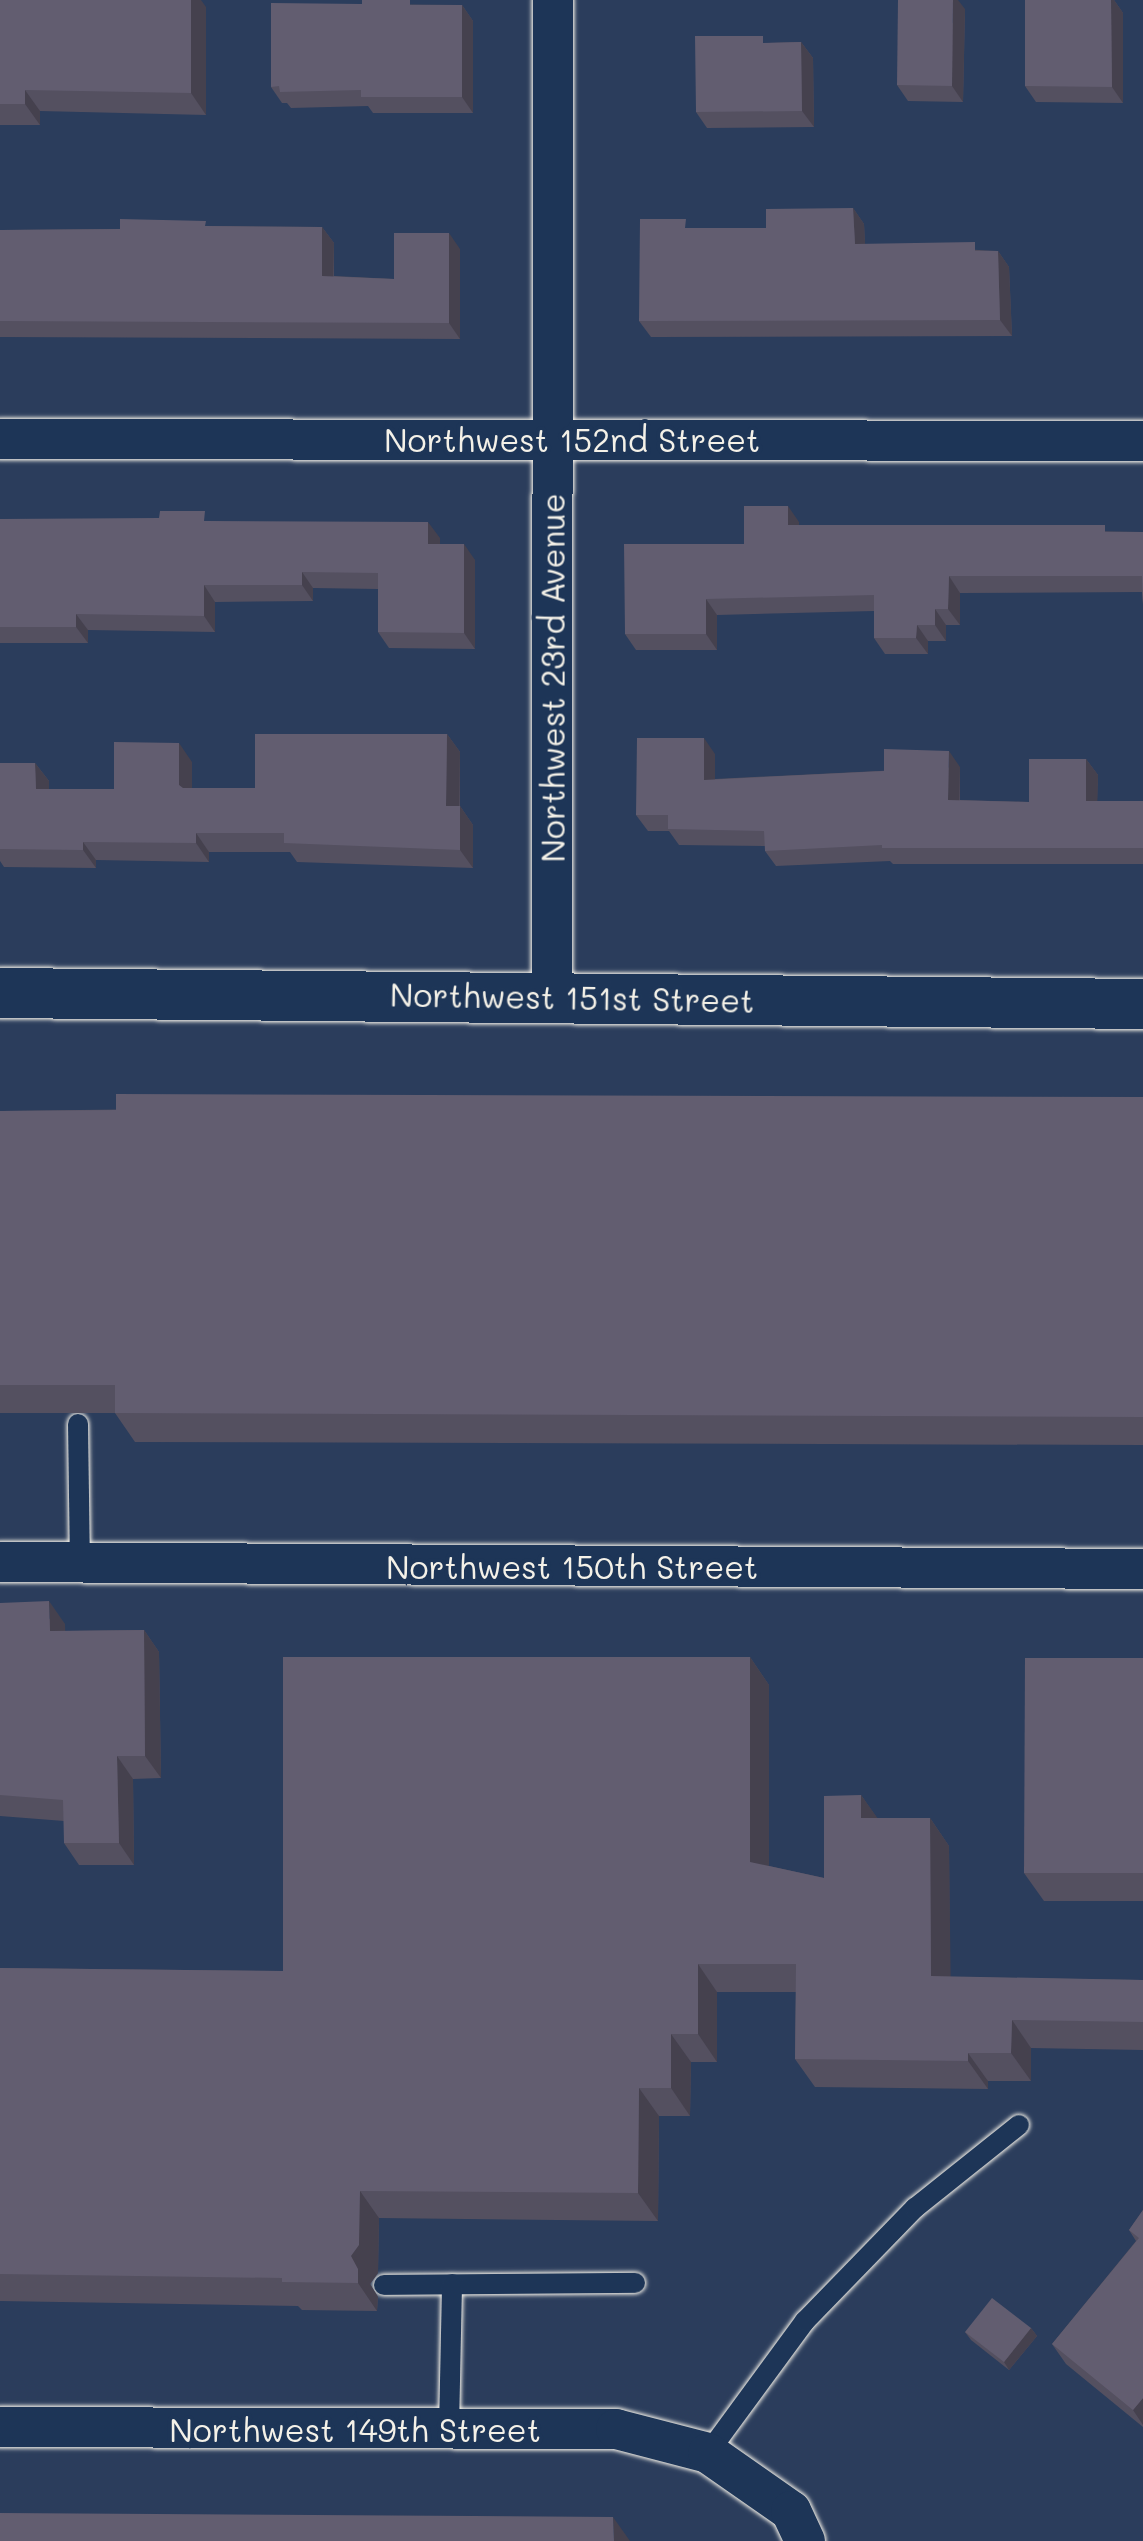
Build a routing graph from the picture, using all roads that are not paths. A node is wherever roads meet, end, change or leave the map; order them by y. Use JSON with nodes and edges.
{"nodes":[{"id":1,"x":553,"y":0,"type":"edge"},
{"id":2,"x":0,"y":438,"type":"edge"},
{"id":3,"x":552,"y":438,"type":"junction"},
{"id":4,"x":1143,"y":441,"type":"edge"},
{"id":5,"x":0,"y":993,"type":"edge"},
{"id":6,"x":552,"y":996,"type":"junction"},
{"id":7,"x":1143,"y":1004,"type":"edge"},
{"id":8,"x":78,"y":1424,"type":"edge"},
{"id":9,"x":0,"y":1562,"type":"edge"},
{"id":10,"x":80,"y":1562,"type":"junction"},
{"id":11,"x":1143,"y":1570,"type":"edge"},
{"id":12,"x":1020,"y":2125,"type":"dead end"},
{"id":13,"x":636,"y":2283,"type":"dead end"},
{"id":14,"x":452,"y":2284,"type":"junction"},
{"id":15,"x":384,"y":2285,"type":"dead end"},
{"id":16,"x":0,"y":2427,"type":"edge"},
{"id":17,"x":450,"y":2429,"type":"junction"},
{"id":18,"x":708,"y":2453,"type":"junction"},
{"id":19,"x":805,"y":2541,"type":"edge"}],
"edges":[{"from":1,"to":3,"type":"street","name":"Northwest 23rd Avenue"},
{"from":2,"to":3,"type":"street","name":"Northwest 152nd Street"},
{"from":3,"to":4,"type":"street","name":"Northwest 152nd Street"},
{"from":3,"to":6,"type":"street","name":"Northwest 23rd Avenue"},
{"from":5,"to":6,"type":"street","name":"Northwest 151st Street"},
{"from":6,"to":7,"type":"street","name":"Northwest 151st Street"},
{"from":8,"to":10,"type":"lane"},
{"from":9,"to":10,"type":"street","name":"Northwest 150th Street"},
{"from":10,"to":11,"type":"street","name":"Northwest 150th Street"},
{"from":12,"to":18,"type":"lane"},
{"from":13,"to":14,"type":"lane"},
{"from":14,"to":15,"type":"lane"},
{"from":14,"to":17,"type":"lane"},
{"from":16,"to":17,"type":"street","name":"Northwest 149th Street"},
{"from":17,"to":18,"type":"street","name":"Northwest 149th Street"},
{"from":18,"to":19,"type":"street"}]}
